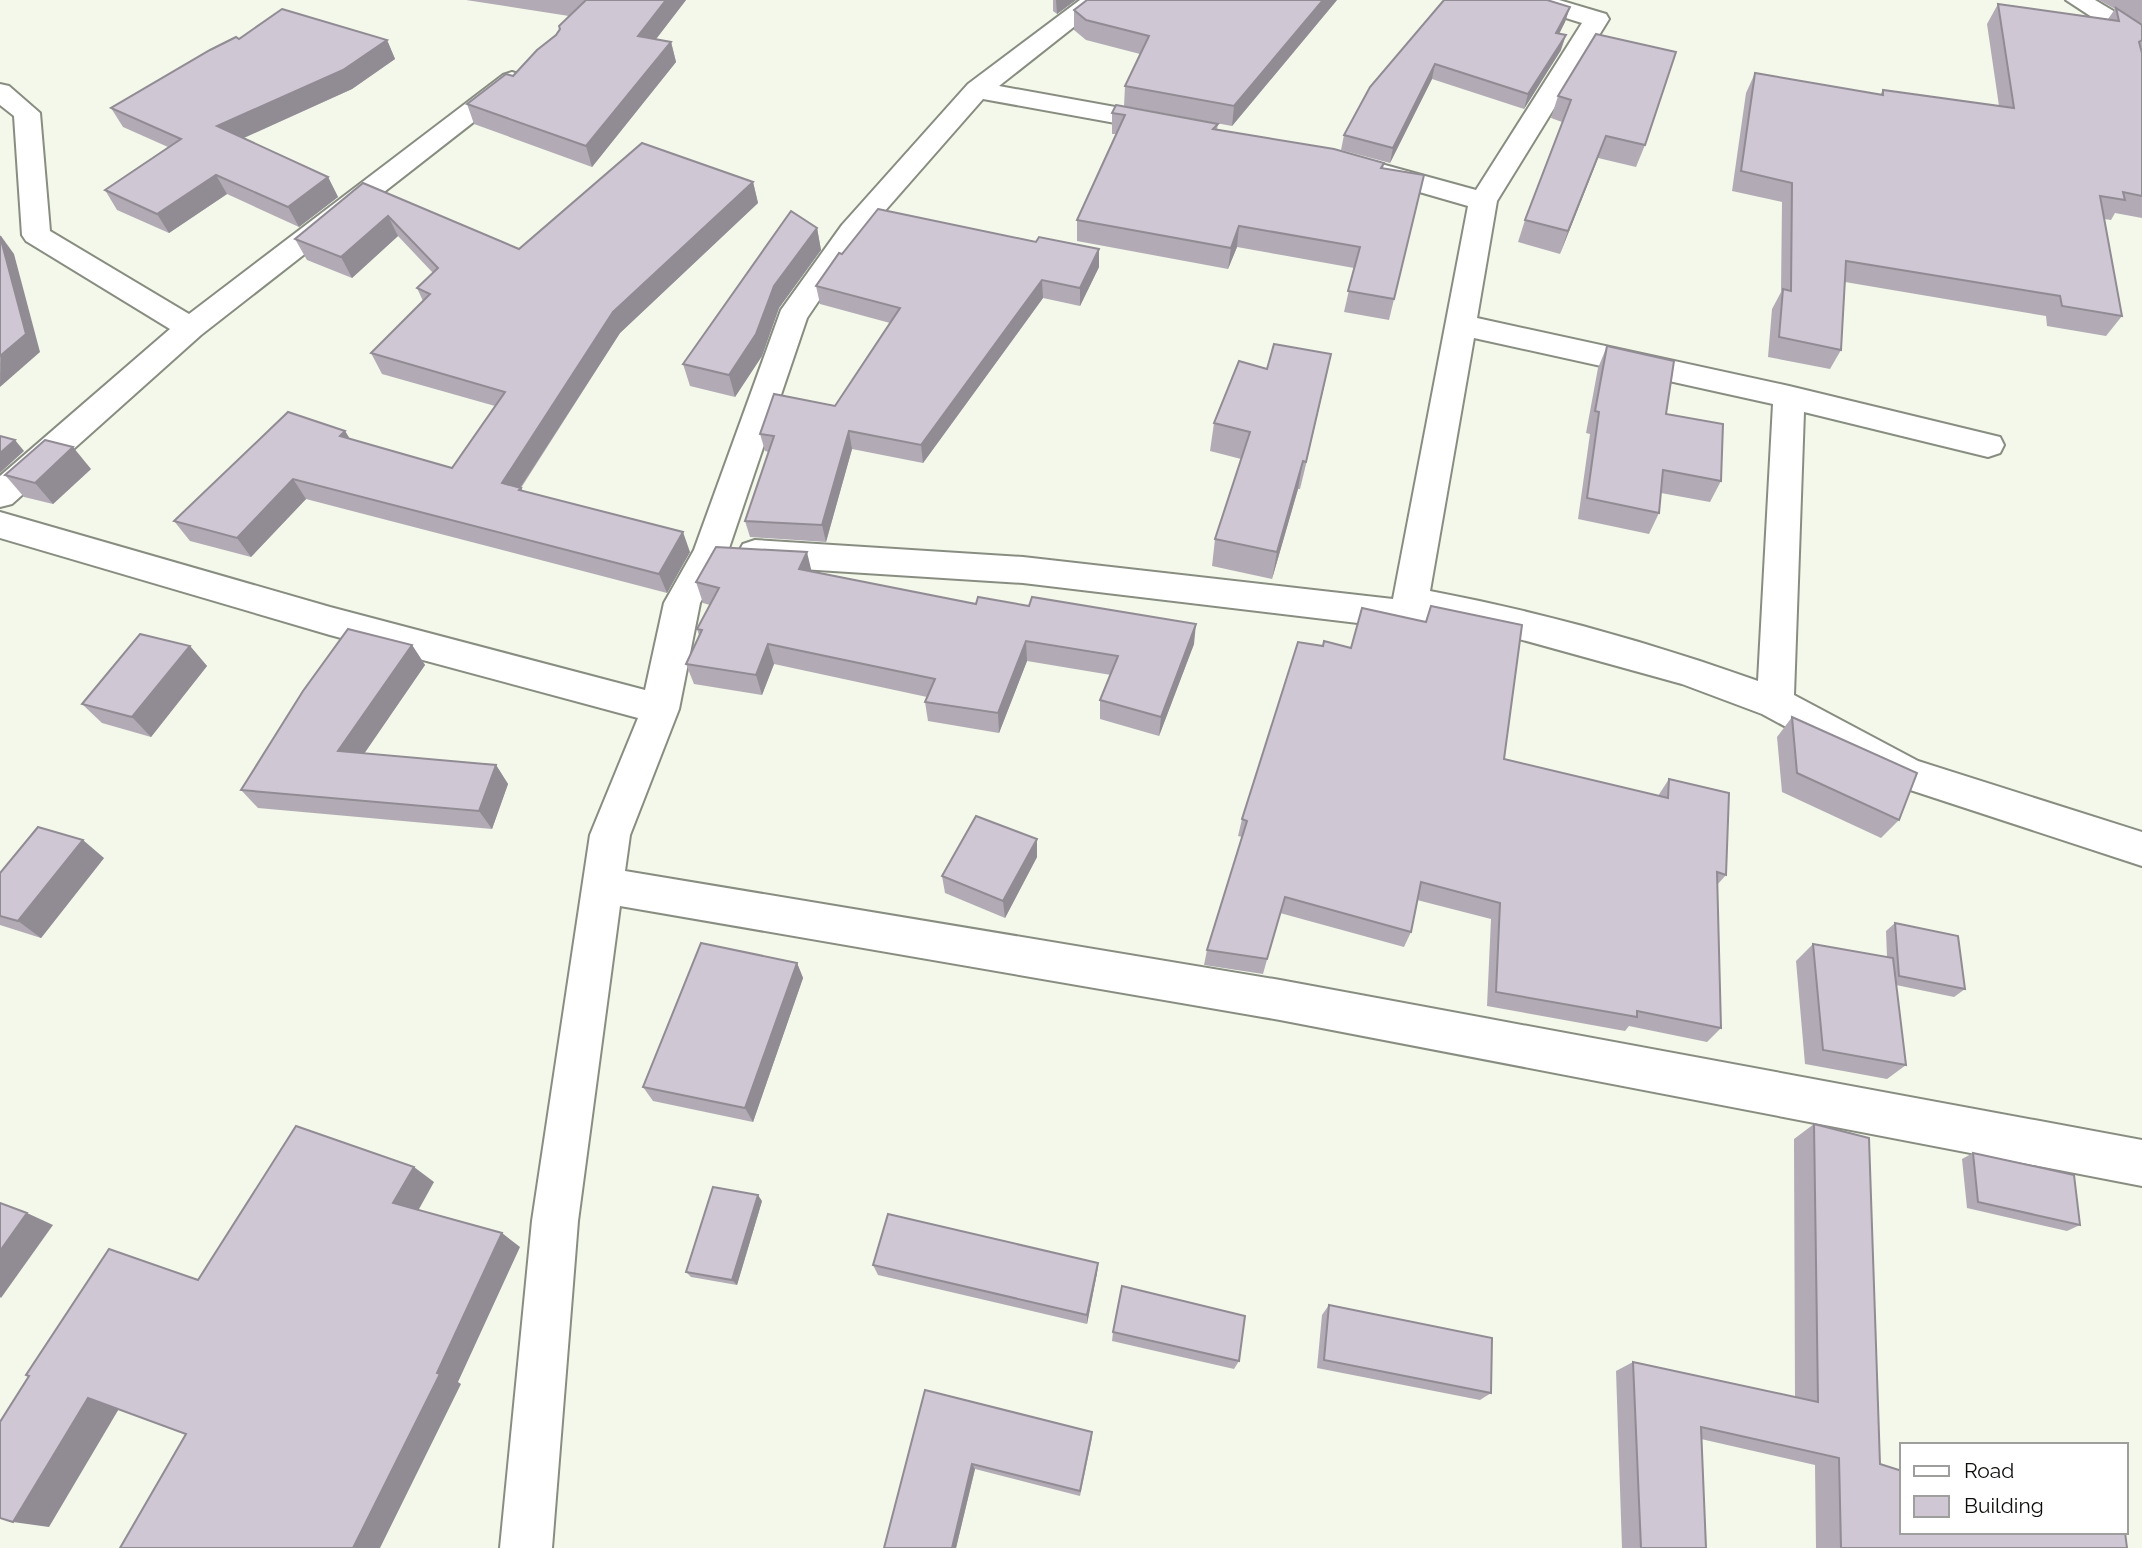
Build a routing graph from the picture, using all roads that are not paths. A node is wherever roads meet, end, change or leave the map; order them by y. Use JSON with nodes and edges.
{"nodes":[{"id":1,"x":1096,"y":0,"type":"edge"},
{"id":2,"x":1533,"y":0,"type":"edge"},
{"id":3,"x":2078,"y":0,"type":"edge"},
{"id":4,"x":2142,"y":39,"type":"edge"},
{"id":5,"x":529,"y":66,"type":"edge"},
{"id":6,"x":977,"y":90,"type":"junction"},
{"id":7,"x":0,"y":92,"type":"edge"},
{"id":8,"x":1189,"y":129,"type":"edge"},
{"id":9,"x":1349,"y":163,"type":"edge"},
{"id":10,"x":1483,"y":201,"type":"junction"},
{"id":11,"x":1461,"y":326,"type":"junction"},
{"id":12,"x":190,"y":328,"type":"junction"},
{"id":13,"x":1789,"y":397,"type":"junction"},
{"id":14,"x":1988,"y":445,"type":"dead end"},
{"id":15,"x":0,"y":495,"type":"edge"},
{"id":16,"x":0,"y":525,"type":"edge"},
{"id":17,"x":711,"y":551,"type":"junction"},
{"id":18,"x":1408,"y":615,"type":"junction"},
{"id":19,"x":1775,"y":703,"type":"junction"},
{"id":20,"x":660,"y":709,"type":"junction"},
{"id":21,"x":2142,"y":849,"type":"edge"},
{"id":22,"x":603,"y":885,"type":"junction"},
{"id":23,"x":2142,"y":1163,"type":"edge"},
{"id":24,"x":526,"y":1548,"type":"edge"}],
"edges":[{"from":1,"to":6,"type":"street"},
{"from":2,"to":10,"type":"street"},
{"from":3,"to":4,"type":"street"},
{"from":5,"to":12,"type":"street"},
{"from":6,"to":8,"type":"street"},
{"from":6,"to":17,"type":"street"},
{"from":7,"to":12,"type":"street"},
{"from":9,"to":10,"type":"street"},
{"from":10,"to":11,"type":"street"},
{"from":11,"to":13,"type":"street"},
{"from":11,"to":18,"type":"street"},
{"from":12,"to":15,"type":"street"},
{"from":13,"to":14,"type":"street"},
{"from":13,"to":19,"type":"street"},
{"from":16,"to":20,"type":"street"},
{"from":17,"to":18,"type":"street"},
{"from":17,"to":20,"type":"street"},
{"from":18,"to":19,"type":"street"},
{"from":19,"to":21,"type":"street"},
{"from":20,"to":22,"type":"street"},
{"from":22,"to":23,"type":"street"},
{"from":22,"to":24,"type":"street"}]}
